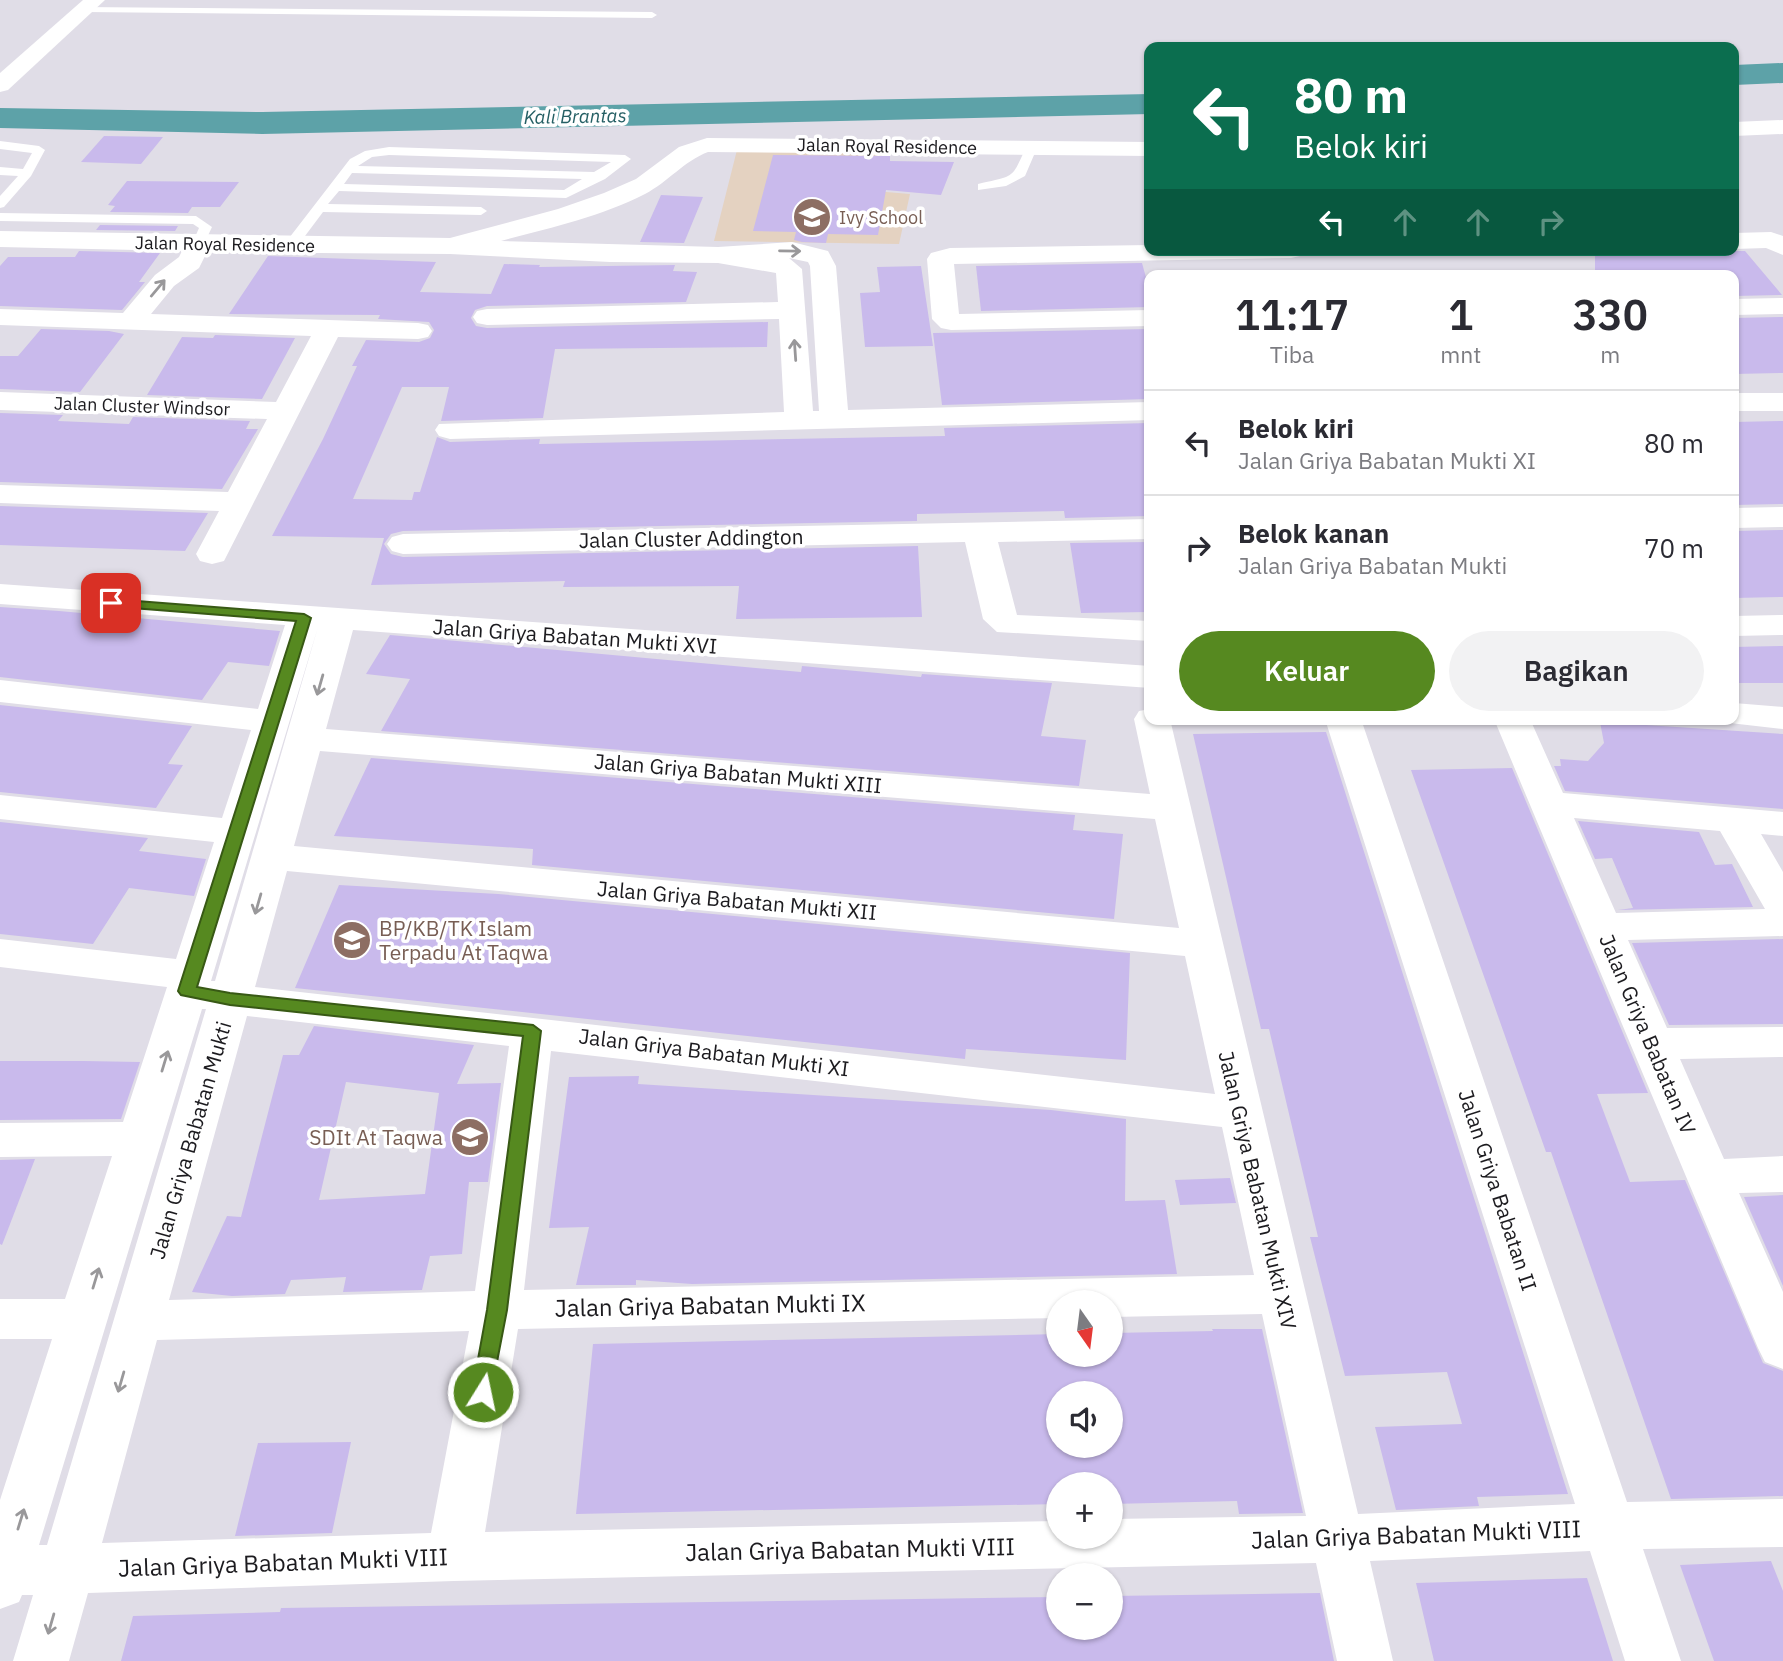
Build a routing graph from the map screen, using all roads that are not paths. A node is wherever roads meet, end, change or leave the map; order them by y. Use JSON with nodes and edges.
{"nodes":[{"id":1,"x":90,"y":5,"type":"edge"},
{"id":2,"x":652,"y":15,"type":"dead end"},
{"id":3,"x":7,"y":85,"type":"edge"},
{"id":4,"x":0,"y":105,"type":"edge"},
{"id":5,"x":1783,"y":127,"type":"edge"},
{"id":6,"x":1739,"y":129,"type":"edge"},
{"id":7,"x":0,"y":145,"type":"edge"},
{"id":8,"x":1031,"y":148,"type":"junction"},
{"id":9,"x":1144,"y":149,"type":"edge"},
{"id":10,"x":0,"y":154,"type":"edge"},
{"id":11,"x":39,"y":155,"type":"junction"},
{"id":12,"x":350,"y":169,"type":"junction"},
{"id":13,"x":0,"y":171,"type":"edge"},
{"id":14,"x":27,"y":173,"type":"junction"},
{"id":15,"x":602,"y":176,"type":"junction"},
{"id":16,"x":337,"y":187,"type":"junction"},
{"id":17,"x":982,"y":187,"type":"dead end"},
{"id":18,"x":637,"y":188,"type":"junction"},
{"id":19,"x":5,"y":194,"type":"edge"},
{"id":20,"x":0,"y":204,"type":"edge"},
{"id":21,"x":320,"y":208,"type":"junction"},
{"id":22,"x":481,"y":211,"type":"dead end"},
{"id":23,"x":0,"y":217,"type":"edge"},
{"id":24,"x":617,"y":236,"type":"junction"},
{"id":25,"x":0,"y":239,"type":"edge"},
{"id":26,"x":1739,"y":241,"type":"edge"},
{"id":27,"x":291,"y":245,"type":"junction"},
{"id":28,"x":450,"y":246,"type":"junction"},
{"id":29,"x":1783,"y":247,"type":"edge"},
{"id":30,"x":194,"y":253,"type":"junction"},
{"id":31,"x":1144,"y":253,"type":"edge"},
{"id":32,"x":713,"y":255,"type":"junction"},
{"id":33,"x":185,"y":305,"type":"junction"},
{"id":34,"x":1783,"y":306,"type":"edge"},
{"id":35,"x":1739,"y":307,"type":"edge"},
{"id":36,"x":792,"y":310,"type":"junction"},
{"id":37,"x":0,"y":317,"type":"edge"},
{"id":38,"x":487,"y":317,"type":"dead end"},
{"id":39,"x":1144,"y":318,"type":"edge"},
{"id":40,"x":131,"y":321,"type":"junction"},
{"id":41,"x":328,"y":328,"type":"junction"},
{"id":42,"x":418,"y":331,"type":"dead end"},
{"id":43,"x":0,"y":401,"type":"edge"},
{"id":44,"x":1739,"y":402,"type":"edge"},
{"id":45,"x":1783,"y":402,"type":"edge"},
{"id":46,"x":284,"y":411,"type":"junction"},
{"id":47,"x":1144,"y":411,"type":"edge"},
{"id":48,"x":834,"y":417,"type":"junction"},
{"id":49,"x":799,"y":418,"type":"junction"},
{"id":50,"x":450,"y":430,"type":"dead end"},
{"id":51,"x":0,"y":494,"type":"edge"},
{"id":52,"x":239,"y":502,"type":"junction"},
{"id":53,"x":1739,"y":517,"type":"edge"},
{"id":54,"x":1783,"y":517,"type":"edge"},
{"id":55,"x":1144,"y":529,"type":"edge"},
{"id":56,"x":979,"y":532,"type":"junction"},
{"id":57,"x":403,"y":544,"type":"dead end"},
{"id":58,"x":212,"y":554,"type":"dead end"},
{"id":59,"x":0,"y":594,"type":"edge"},
{"id":60,"x":322,"y":619,"type":"junction"},
{"id":61,"x":1783,"y":625,"type":"edge"},
{"id":62,"x":1739,"y":626,"type":"edge"},
{"id":63,"x":1144,"y":631,"type":"edge"},
{"id":64,"x":0,"y":691,"type":"edge"},
{"id":65,"x":1144,"y":696,"type":"edge"},
{"id":66,"x":1739,"y":715,"type":"edge"},
{"id":67,"x":1783,"y":718,"type":"edge"},
{"id":68,"x":1154,"y":725,"type":"edge"},
{"id":69,"x":1345,"y":725,"type":"edge"},
{"id":70,"x":1514,"y":725,"type":"edge"},
{"id":71,"x":288,"y":730,"type":"junction"},
{"id":72,"x":1546,"y":804,"type":"junction"},
{"id":73,"x":0,"y":807,"type":"edge"},
{"id":74,"x":1172,"y":808,"type":"junction"},
{"id":75,"x":1734,"y":822,"type":"junction"},
{"id":76,"x":1783,"y":824,"type":"edge"},
{"id":77,"x":254,"y":844,"type":"junction"},
{"id":78,"x":1783,"y":905,"type":"edge"},
{"id":79,"x":1783,"y":922,"type":"edge"},
{"id":80,"x":1603,"y":927,"type":"junction"},
{"id":81,"x":1203,"y":944,"type":"junction"},
{"id":82,"x":0,"y":953,"type":"edge"},
{"id":83,"x":189,"y":983,"type":"junction"},
{"id":84,"x":230,"y":999,"type":"junction"},
{"id":85,"x":533,"y":1031,"type":"junction"},
{"id":86,"x":1783,"y":1042,"type":"edge"},
{"id":87,"x":1651,"y":1044,"type":"junction"},
{"id":88,"x":1241,"y":1112,"type":"junction"},
{"id":89,"x":140,"y":1139,"type":"junction"},
{"id":90,"x":0,"y":1140,"type":"edge"},
{"id":91,"x":1783,"y":1174,"type":"edge"},
{"id":92,"x":1708,"y":1177,"type":"junction"},
{"id":93,"x":1282,"y":1294,"type":"junction"},
{"id":94,"x":497,"y":1310,"type":"junction"},
{"id":95,"x":0,"y":1319,"type":"edge"},
{"id":96,"x":83,"y":1319,"type":"junction"},
{"id":97,"x":138,"y":1321,"type":"junction"},
{"id":98,"x":1780,"y":1332,"type":"edge"},
{"id":99,"x":1783,"y":1524,"type":"edge"},
{"id":100,"x":1608,"y":1526,"type":"junction"},
{"id":101,"x":1337,"y":1539,"type":"junction"},
{"id":102,"x":454,"y":1557,"type":"junction"},
{"id":103,"x":67,"y":1570,"type":"junction"},
{"id":104,"x":1,"y":1575,"type":"edge"},
{"id":105,"x":41,"y":1661,"type":"edge"},
{"id":106,"x":1364,"y":1661,"type":"edge"},
{"id":107,"x":1653,"y":1661,"type":"edge"}],
"edges":[{"from":1,"to":2,"type":"lane"},
{"from":1,"to":3,"type":"street"},
{"from":3,"to":4,"type":"street"},
{"from":5,"to":6,"type":"street"},
{"from":7,"to":11,"type":"lane"},
{"from":8,"to":9,"type":"street","name":"Jalan Royal Residence"},
{"from":8,"to":17,"type":"lane"},
{"from":8,"to":18,"type":"street","name":"Jalan Royal Residence"},
{"from":10,"to":11,"type":"lane"},
{"from":11,"to":14,"type":"lane"},
{"from":12,"to":15,"type":"lane"},
{"from":12,"to":15,"type":"lane"},
{"from":12,"to":16,"type":"lane"},
{"from":13,"to":14,"type":"lane"},
{"from":14,"to":19,"type":"lane"},
{"from":15,"to":16,"type":"lane"},
{"from":16,"to":21,"type":"lane"},
{"from":18,"to":24,"type":"street"},
{"from":18,"to":28,"type":"street","name":"Jalan Royal Residence"},
{"from":19,"to":20,"type":"lane"},
{"from":21,"to":22,"type":"lane"},
{"from":21,"to":27,"type":"lane"},
{"from":23,"to":30,"type":"lane"},
{"from":24,"to":28,"type":"street","name":"Jalan Royal Residence"},
{"from":24,"to":32,"type":"street","name":"Jalan Royal Residence"},
{"from":25,"to":30,"type":"street","name":"Jalan Royal Residence"},
{"from":26,"to":29,"type":"street"},
{"from":27,"to":28,"type":"street","name":"Jalan Royal Residence"},
{"from":27,"to":30,"type":"street","name":"Jalan Royal Residence"},
{"from":30,"to":33,"type":"street"},
{"from":40,"to":30,"type":"street","one_way":true},
{"from":31,"to":39,"type":"street"},
{"from":32,"to":36,"type":"street","name":"Jalan Royal Residence"},
{"from":32,"to":48,"type":"street","name":"Jalan Royal Residence","one_way":true},
{"from":33,"to":40,"type":"street"},
{"from":33,"to":41,"type":"street"},
{"from":34,"to":35,"type":"street"},
{"from":36,"to":38,"type":"street"},
{"from":49,"to":36,"type":"street","name":"Jalan Royal Residence","one_way":true},
{"from":37,"to":40,"type":"street"},
{"from":41,"to":42,"type":"street"},
{"from":41,"to":46,"type":"street"},
{"from":43,"to":46,"type":"street","name":"Jalan Cluster Windsor"},
{"from":44,"to":45,"type":"street"},
{"from":46,"to":52,"type":"street"},
{"from":47,"to":48,"type":"street"},
{"from":48,"to":49,"type":"street"},
{"from":49,"to":50,"type":"street"},
{"from":51,"to":52,"type":"street"},
{"from":52,"to":58,"type":"street"},
{"from":53,"to":54,"type":"street"},
{"from":55,"to":56,"type":"street","name":"Jalan Cluster Addington"},
{"from":56,"to":57,"type":"street","name":"Jalan Cluster Addington"},
{"from":56,"to":63,"type":"street"},
{"from":59,"to":60,"type":"street","name":"Jalan Griya Babatan Mukti XVI"},
{"from":60,"to":65,"type":"street","name":"Jalan Griya Babatan Mukti XVI"},
{"from":60,"to":71,"type":"street","name":"Jalan Griya Babatan Mukti"},
{"from":61,"to":62,"type":"street"},
{"from":64,"to":71,"type":"street","name":"Jalan Griya Babatan Mukti XIII"},
{"from":66,"to":67,"type":"street"},
{"from":68,"to":74,"type":"street","name":"Jalan Griya Babatan Mukti XIV"},
{"from":69,"to":100,"type":"street","name":"Jalan Griya Babatan II"},
{"from":70,"to":72,"type":"street","name":"Jalan Griya Babatan IV"},
{"from":71,"to":74,"type":"street","name":"Jalan Griya Babatan Mukti XIII"},
{"from":71,"to":77,"type":"street","name":"Jalan Griya Babatan Mukti"},
{"from":72,"to":75,"type":"street"},
{"from":72,"to":80,"type":"street","name":"Jalan Griya Babatan IV"},
{"from":73,"to":77,"type":"street","name":"Jalan Griya Babatan Mukti XII"},
{"from":74,"to":81,"type":"street","name":"Jalan Griya Babatan Mukti XIV"},
{"from":75,"to":76,"type":"street"},
{"from":75,"to":78,"type":"street"},
{"from":77,"to":81,"type":"street","name":"Jalan Griya Babatan Mukti XII"},
{"from":77,"to":83,"type":"street","name":"Jalan Griya Babatan Mukti"},
{"from":77,"to":84,"type":"street","name":"Jalan Griya Babatan Mukti","one_way":true},
{"from":79,"to":80,"type":"street"},
{"from":80,"to":87,"type":"street","name":"Jalan Griya Babatan IV"},
{"from":81,"to":88,"type":"street","name":"Jalan Griya Babatan Mukti XIV"},
{"from":82,"to":83,"type":"street","name":"Jalan Griya Babatan Mukti XI"},
{"from":83,"to":84,"type":"street","name":"Jalan Griya Babatan Mukti XI"},
{"from":89,"to":83,"type":"street","name":"Jalan Griya Babatan Mukti","one_way":true},
{"from":84,"to":85,"type":"street","name":"Jalan Griya Babatan Mukti XI"},
{"from":84,"to":97,"type":"street","name":"Jalan Griya Babatan Mukti"},
{"from":85,"to":88,"type":"street","name":"Jalan Griya Babatan Mukti XI"},
{"from":85,"to":94,"type":"street"},
{"from":86,"to":87,"type":"street"},
{"from":87,"to":92,"type":"street","name":"Jalan Griya Babatan IV"},
{"from":88,"to":93,"type":"street","name":"Jalan Griya Babatan Mukti XIV"},
{"from":89,"to":90,"type":"street"},
{"from":96,"to":89,"type":"street","name":"Jalan Griya Babatan Mukti","one_way":true},
{"from":91,"to":92,"type":"street"},
{"from":92,"to":98,"type":"street","name":"Jalan Griya Babatan IV"},
{"from":93,"to":94,"type":"street","name":"Jalan Griya Babatan Mukti IX"},
{"from":93,"to":101,"type":"street","name":"Jalan Griya Babatan Mukti XIV"},
{"from":94,"to":97,"type":"street","name":"Jalan Griya Babatan Mukti IX"},
{"from":94,"to":102,"type":"street"},
{"from":95,"to":96,"type":"street"},
{"from":104,"to":96,"type":"street","name":"Jalan Griya Babatan Mukti","one_way":true},
{"from":97,"to":103,"type":"street","name":"Jalan Griya Babatan Mukti","one_way":true},
{"from":99,"to":100,"type":"street","name":"Jalan Griya Babatan Mukti VIII"},
{"from":100,"to":101,"type":"street","name":"Jalan Griya Babatan Mukti VIII"},
{"from":100,"to":107,"type":"street","name":"Jalan Griya Babatan II"},
{"from":101,"to":102,"type":"street","name":"Jalan Griya Babatan Mukti VIII"},
{"from":101,"to":106,"type":"street","name":"Jalan Griya Babatan Mukti XIV"},
{"from":102,"to":103,"type":"street","name":"Jalan Griya Babatan Mukti VIII"},
{"from":103,"to":104,"type":"street","name":"Jalan Griya Babatan Mukti VIII"},
{"from":103,"to":105,"type":"street","name":"Jalan Griya Babatan Mukti","one_way":true}]}
